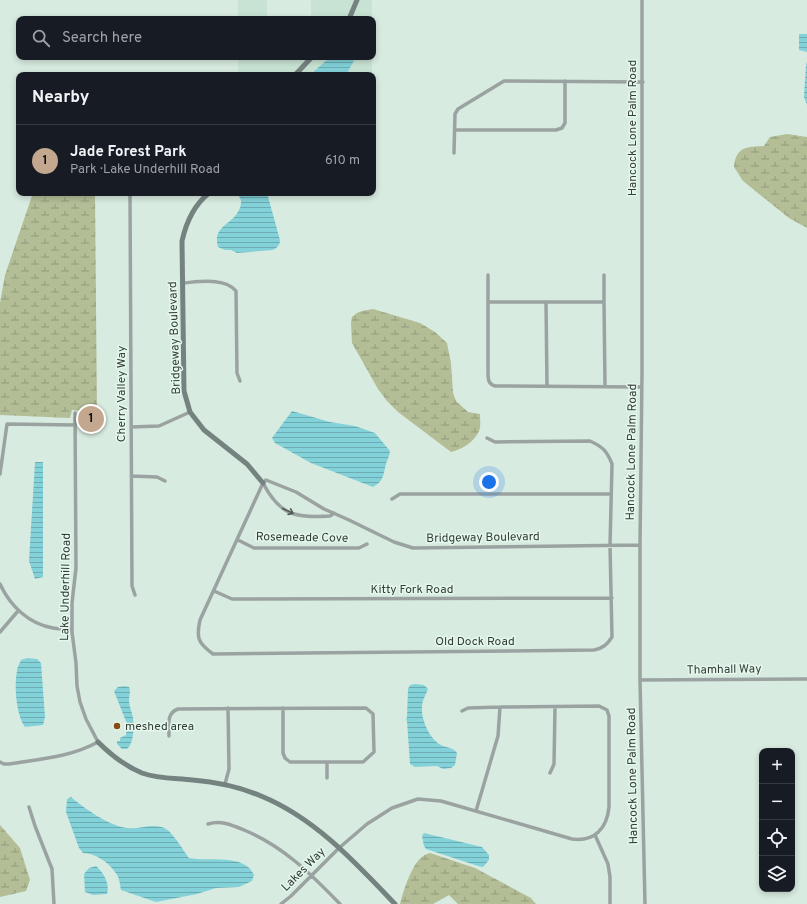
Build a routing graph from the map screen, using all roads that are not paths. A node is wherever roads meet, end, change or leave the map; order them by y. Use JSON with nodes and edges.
{"nodes":[{"id":1,"x":357,"y":0,"type":"edge"},
{"id":2,"x":642,"y":0,"type":"edge"},
{"id":3,"x":349,"y":16,"type":"edge"},
{"id":4,"x":309,"y":60,"type":"edge"},
{"id":5,"x":298,"y":72,"type":"edge"},
{"id":6,"x":565,"y":81,"type":"junction"},
{"id":7,"x":643,"y":82,"type":"junction"},
{"id":8,"x":455,"y":130,"type":"junction"},
{"id":9,"x":454,"y":153,"type":"dead end"},
{"id":10,"x":130,"y":196,"type":"edge"},
{"id":11,"x":205,"y":196,"type":"edge"},
{"id":12,"x":488,"y":275,"type":"dead end"},
{"id":13,"x":604,"y":276,"type":"dead end"},
{"id":14,"x":182,"y":282,"type":"junction"},
{"id":15,"x":488,"y":302,"type":"junction"},
{"id":16,"x":546,"y":302,"type":"junction"},
{"id":17,"x":604,"y":302,"type":"junction"},
{"id":18,"x":240,"y":381,"type":"dead end"},
{"id":19,"x":547,"y":386,"type":"junction"},
{"id":20,"x":605,"y":386,"type":"junction"},
{"id":21,"x":642,"y":387,"type":"junction"},
{"id":22,"x":190,"y":412,"type":"junction"},
{"id":23,"x":75,"y":414,"type":"dead end"},
{"id":24,"x":75,"y":425,"type":"junction"},
{"id":25,"x":131,"y":427,"type":"junction"},
{"id":26,"x":487,"y":438,"type":"dead end"},
{"id":27,"x":0,"y":474,"type":"edge"},
{"id":28,"x":131,"y":476,"type":"junction"},
{"id":29,"x":165,"y":480,"type":"dead end"},
{"id":30,"x":263,"y":483,"type":"junction"},
{"id":31,"x":611,"y":494,"type":"junction"},
{"id":32,"x":392,"y":499,"type":"dead end"},
{"id":33,"x":334,"y":513,"type":"junction"},
{"id":34,"x":238,"y":540,"type":"junction"},
{"id":35,"x":367,"y":544,"type":"dead end"},
{"id":36,"x":640,"y":545,"type":"junction"},
{"id":37,"x":610,"y":546,"type":"junction"},
{"id":38,"x":0,"y":584,"type":"edge"},
{"id":39,"x":214,"y":591,"type":"junction"},
{"id":40,"x":135,"y":595,"type":"dead end"},
{"id":41,"x":612,"y":598,"type":"junction"},
{"id":42,"x":18,"y":611,"type":"junction"},
{"id":43,"x":72,"y":629,"type":"junction"},
{"id":44,"x":0,"y":632,"type":"edge"},
{"id":45,"x":807,"y":679,"type":"edge"},
{"id":46,"x":640,"y":680,"type":"junction"},
{"id":47,"x":500,"y":707,"type":"junction"},
{"id":48,"x":555,"y":707,"type":"junction"},
{"id":49,"x":228,"y":708,"type":"junction"},
{"id":50,"x":283,"y":708,"type":"junction"},
{"id":51,"x":462,"y":711,"type":"dead end"},
{"id":52,"x":169,"y":736,"type":"dead end"},
{"id":53,"x":98,"y":742,"type":"junction"},
{"id":54,"x":0,"y":762,"type":"edge"},
{"id":55,"x":327,"y":762,"type":"junction"},
{"id":56,"x":550,"y":773,"type":"dead end"},
{"id":57,"x":327,"y":778,"type":"dead end"},
{"id":58,"x":225,"y":784,"type":"junction"},
{"id":59,"x":29,"y":807,"type":"dead end"},
{"id":60,"x":476,"y":811,"type":"junction"},
{"id":61,"x":208,"y":824,"type":"dead end"},
{"id":62,"x":595,"y":835,"type":"junction"},
{"id":63,"x":339,"y":848,"type":"junction"},
{"id":64,"x":312,"y":875,"type":"junction"},
{"id":65,"x":54,"y":904,"type":"edge"},
{"id":66,"x":281,"y":904,"type":"edge"},
{"id":67,"x":340,"y":904,"type":"edge"},
{"id":68,"x":395,"y":904,"type":"edge"},
{"id":69,"x":610,"y":904,"type":"edge"},
{"id":70,"x":645,"y":904,"type":"edge"}],
"edges":[{"from":1,"to":3,"type":"street"},
{"from":2,"to":7,"type":"street","name":"Hancock Lone Palm Road"},
{"from":4,"to":5,"type":"street"},
{"from":6,"to":7,"type":"street"},
{"from":6,"to":8,"type":"street"},
{"from":6,"to":8,"type":"street"},
{"from":7,"to":21,"type":"street","name":"Hancock Lone Palm Road"},
{"from":8,"to":9,"type":"street"},
{"from":10,"to":25,"type":"street","name":"Cherry Valley Way"},
{"from":11,"to":14,"type":"street","name":"Bridgeway Boulevard"},
{"from":12,"to":15,"type":"street"},
{"from":13,"to":17,"type":"street"},
{"from":14,"to":18,"type":"street"},
{"from":14,"to":22,"type":"street","name":"Bridgeway Boulevard"},
{"from":15,"to":16,"type":"street"},
{"from":15,"to":19,"type":"street"},
{"from":16,"to":17,"type":"street"},
{"from":16,"to":19,"type":"street"},
{"from":17,"to":20,"type":"street"},
{"from":19,"to":20,"type":"street"},
{"from":20,"to":21,"type":"street"},
{"from":21,"to":36,"type":"street","name":"Hancock Lone Palm Road"},
{"from":22,"to":25,"type":"street"},
{"from":22,"to":30,"type":"street","name":"Bridgeway Boulevard"},
{"from":23,"to":24,"type":"street","name":"Lake Underhill Road"},
{"from":24,"to":27,"type":"street"},
{"from":24,"to":43,"type":"street","name":"Lake Underhill Road"},
{"from":25,"to":28,"type":"street","name":"Cherry Valley Way"},
{"from":26,"to":31,"type":"street","name":"Old Dock Road"},
{"from":28,"to":29,"type":"street"},
{"from":28,"to":40,"type":"street","name":"Cherry Valley Way"},
{"from":30,"to":33,"type":"street","name":"Bridgeway Boulevard"},
{"from":30,"to":33,"type":"street","name":"Bridgeway Boulevard","one_way":true},
{"from":30,"to":34,"type":"street","name":"Old Dock Road"},
{"from":31,"to":32,"type":"street"},
{"from":31,"to":37,"type":"street","name":"Old Dock Road"},
{"from":33,"to":37,"type":"street","name":"Bridgeway Boulevard"},
{"from":34,"to":35,"type":"street","name":"Rosemeade Cove"},
{"from":34,"to":39,"type":"street","name":"Old Dock Road"},
{"from":36,"to":37,"type":"street","name":"Bridgeway Boulevard"},
{"from":36,"to":46,"type":"street","name":"Hancock Lone Palm Road"},
{"from":37,"to":41,"type":"street","name":"Old Dock Road"},
{"from":38,"to":42,"type":"street"},
{"from":39,"to":41,"type":"street","name":"Kitty Fork Road"},
{"from":39,"to":41,"type":"street","name":"Old Dock Road"},
{"from":42,"to":43,"type":"street"},
{"from":42,"to":44,"type":"street"},
{"from":43,"to":53,"type":"street","name":"Lake Underhill Road"},
{"from":45,"to":46,"type":"street","name":"Thamhall Way"},
{"from":46,"to":70,"type":"street","name":"Hancock Lone Palm Road"},
{"from":47,"to":48,"type":"street"},
{"from":47,"to":51,"type":"street"},
{"from":47,"to":60,"type":"street"},
{"from":48,"to":56,"type":"street"},
{"from":48,"to":62,"type":"street"},
{"from":49,"to":50,"type":"street"},
{"from":49,"to":52,"type":"street"},
{"from":49,"to":58,"type":"street"},
{"from":50,"to":55,"type":"street"},
{"from":50,"to":55,"type":"street"},
{"from":53,"to":54,"type":"street"},
{"from":53,"to":58,"type":"street","name":"Lake Underhill Road"},
{"from":55,"to":57,"type":"street"},
{"from":58,"to":63,"type":"street","name":"Lake Underhill Road"},
{"from":59,"to":65,"type":"street"},
{"from":60,"to":62,"type":"street","name":"Lakes Way"},
{"from":60,"to":63,"type":"street","name":"Lakes Way"},
{"from":61,"to":64,"type":"street"},
{"from":62,"to":69,"type":"street"},
{"from":63,"to":64,"type":"street","name":"Lakes Way"},
{"from":63,"to":68,"type":"street","name":"Lake Underhill Road"},
{"from":64,"to":66,"type":"street","name":"Lakes Way"},
{"from":64,"to":67,"type":"street"}]}
